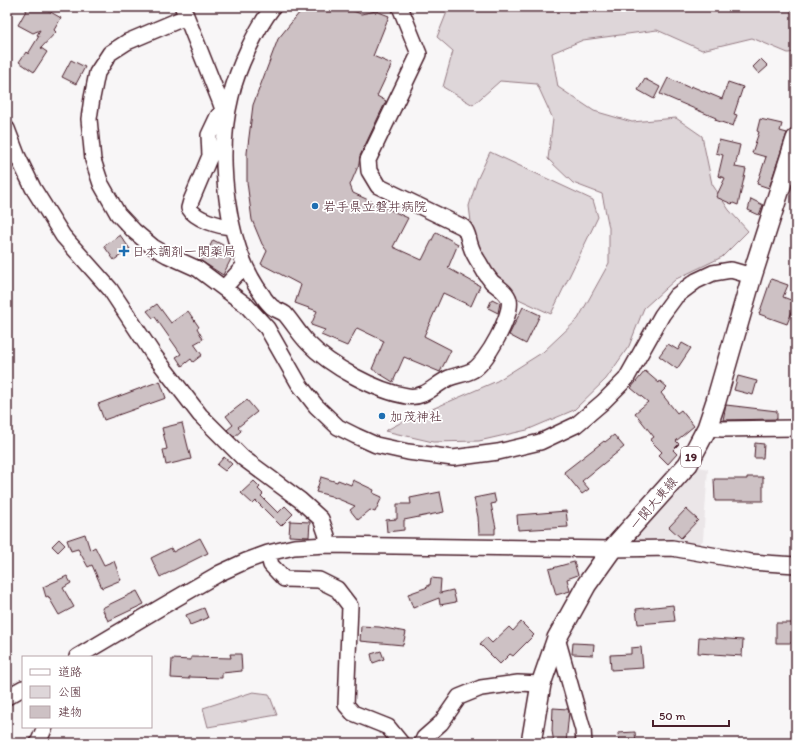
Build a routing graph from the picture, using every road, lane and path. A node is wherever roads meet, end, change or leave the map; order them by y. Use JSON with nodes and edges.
{"nodes":[{"id":1,"x":273,"y":7,"type":"edge"},
{"id":2,"x":400,"y":7,"type":"edge"},
{"id":3,"x":184,"y":12,"type":"edge"},
{"id":4,"x":226,"y":119,"type":"junction"},
{"id":5,"x":7,"y":129,"type":"edge"},
{"id":6,"x":796,"y":139,"type":"edge"},
{"id":7,"x":232,"y":227,"type":"junction"},
{"id":8,"x":244,"y":266,"type":"junction"},
{"id":9,"x":752,"y":276,"type":"junction"},
{"id":10,"x":224,"y":288,"type":"junction"},
{"id":11,"x":707,"y":428,"type":"junction"},
{"id":12,"x":796,"y":428,"type":"edge"},
{"id":13,"x":326,"y":545,"type":"junction"},
{"id":14,"x":612,"y":549,"type":"junction"},
{"id":15,"x":268,"y":552,"type":"junction"},
{"id":16,"x":796,"y":565,"type":"edge"},
{"id":17,"x":557,"y":638,"type":"junction"},
{"id":18,"x":79,"y":656,"type":"edge"},
{"id":19,"x":540,"y":684,"type":"junction"},
{"id":20,"x":22,"y":689,"type":"edge"},
{"id":21,"x":7,"y":697,"type":"edge"},
{"id":22,"x":45,"y":728,"type":"edge"},
{"id":23,"x":38,"y":743,"type":"edge"},
{"id":24,"x":401,"y":743,"type":"edge"},
{"id":25,"x":422,"y":743,"type":"edge"},
{"id":26,"x":531,"y":743,"type":"edge"},
{"id":27,"x":584,"y":743,"type":"edge"}],
"edges":[{"from":1,"to":4,"type":"street"},
{"from":2,"to":8,"type":"street"},
{"from":3,"to":4,"type":"street"},
{"from":3,"to":10,"type":"street"},
{"from":4,"to":7,"type":"street"},
{"from":4,"to":7,"type":"street"},
{"from":5,"to":13,"type":"street"},
{"from":6,"to":9,"type":"main road","name":"一関大東線","number":"19"},
{"from":7,"to":8,"type":"street"},
{"from":8,"to":10,"type":"street"},
{"from":9,"to":10,"type":"street"},
{"from":9,"to":11,"type":"main road","name":"一関大東線","number":"19"},
{"from":11,"to":12,"type":"street"},
{"from":11,"to":14,"type":"main road","name":"一関大東線","number":"19"},
{"from":13,"to":14,"type":"street"},
{"from":13,"to":15,"type":"street"},
{"from":14,"to":16,"type":"street"},
{"from":14,"to":17,"type":"main road","name":"一関大東線","number":"19"},
{"from":15,"to":18,"type":"street"},
{"from":15,"to":24,"type":"street"},
{"from":17,"to":19,"type":"main road","name":"一関大東線","number":"19"},
{"from":17,"to":27,"type":"street"},
{"from":19,"to":25,"type":"street"},
{"from":19,"to":26,"type":"main road","name":"一関大東線","number":"19"},
{"from":20,"to":21,"type":"street"},
{"from":22,"to":23,"type":"street"}]}
